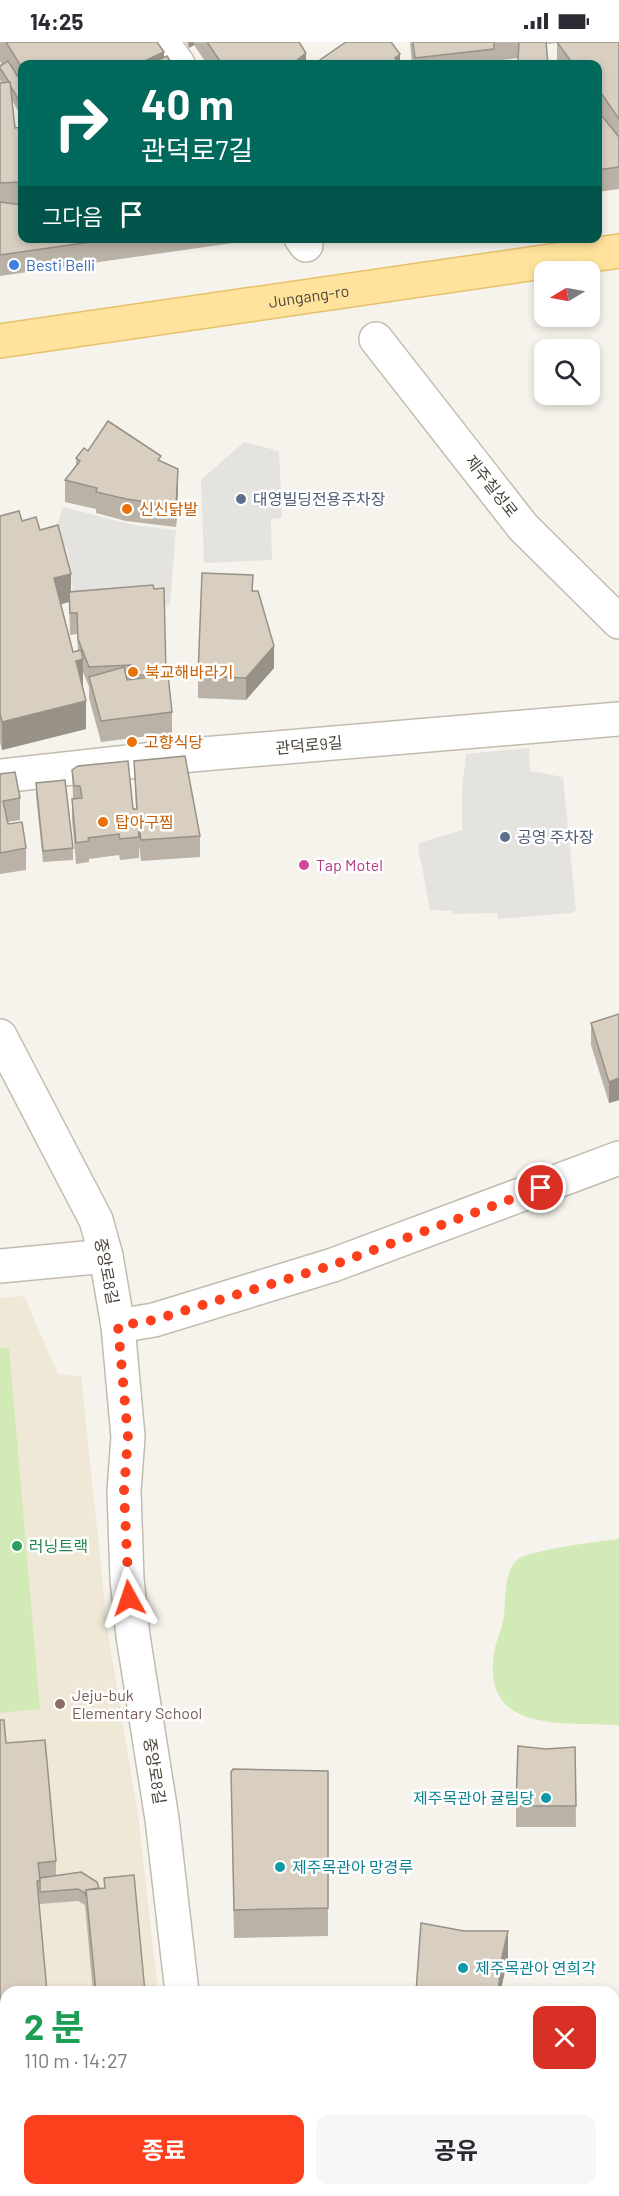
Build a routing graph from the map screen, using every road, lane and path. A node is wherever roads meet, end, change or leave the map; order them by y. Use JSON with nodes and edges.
{"nodes":[{"id":1,"x":162,"y":42,"type":"edge"},
{"id":2,"x":175,"y":60,"type":"edge"},
{"id":3,"x":619,"y":251,"type":"edge"},
{"id":4,"x":376,"y":339,"type":"dead end"},
{"id":5,"x":0,"y":341,"type":"edge"},
{"id":6,"x":619,"y":622,"type":"edge"},
{"id":7,"x":619,"y":719,"type":"edge"},
{"id":8,"x":0,"y":776,"type":"edge"},
{"id":9,"x":0,"y":1036,"type":"edge"},
{"id":10,"x":619,"y":1158,"type":"edge"},
{"id":11,"x":106,"y":1256,"type":"junction"},
{"id":12,"x":0,"y":1266,"type":"edge"},
{"id":13,"x":118,"y":1326,"type":"junction"},
{"id":14,"x":181,"y":1986,"type":"edge"}],
"edges":[{"from":1,"to":2,"type":"street"},
{"from":3,"to":5,"type":"main road","name":"Jungang-ro"},
{"from":4,"to":6,"type":"street","name":"제주칠성로"},
{"from":7,"to":8,"type":"street","name":"관덕로9길"},
{"from":9,"to":11,"type":"street","name":"중앙로8길"},
{"from":10,"to":13,"type":"street"},
{"from":11,"to":12,"type":"street"},
{"from":11,"to":13,"type":"street","name":"중앙로8길"},
{"from":13,"to":14,"type":"street","name":"중앙로8길"}]}
